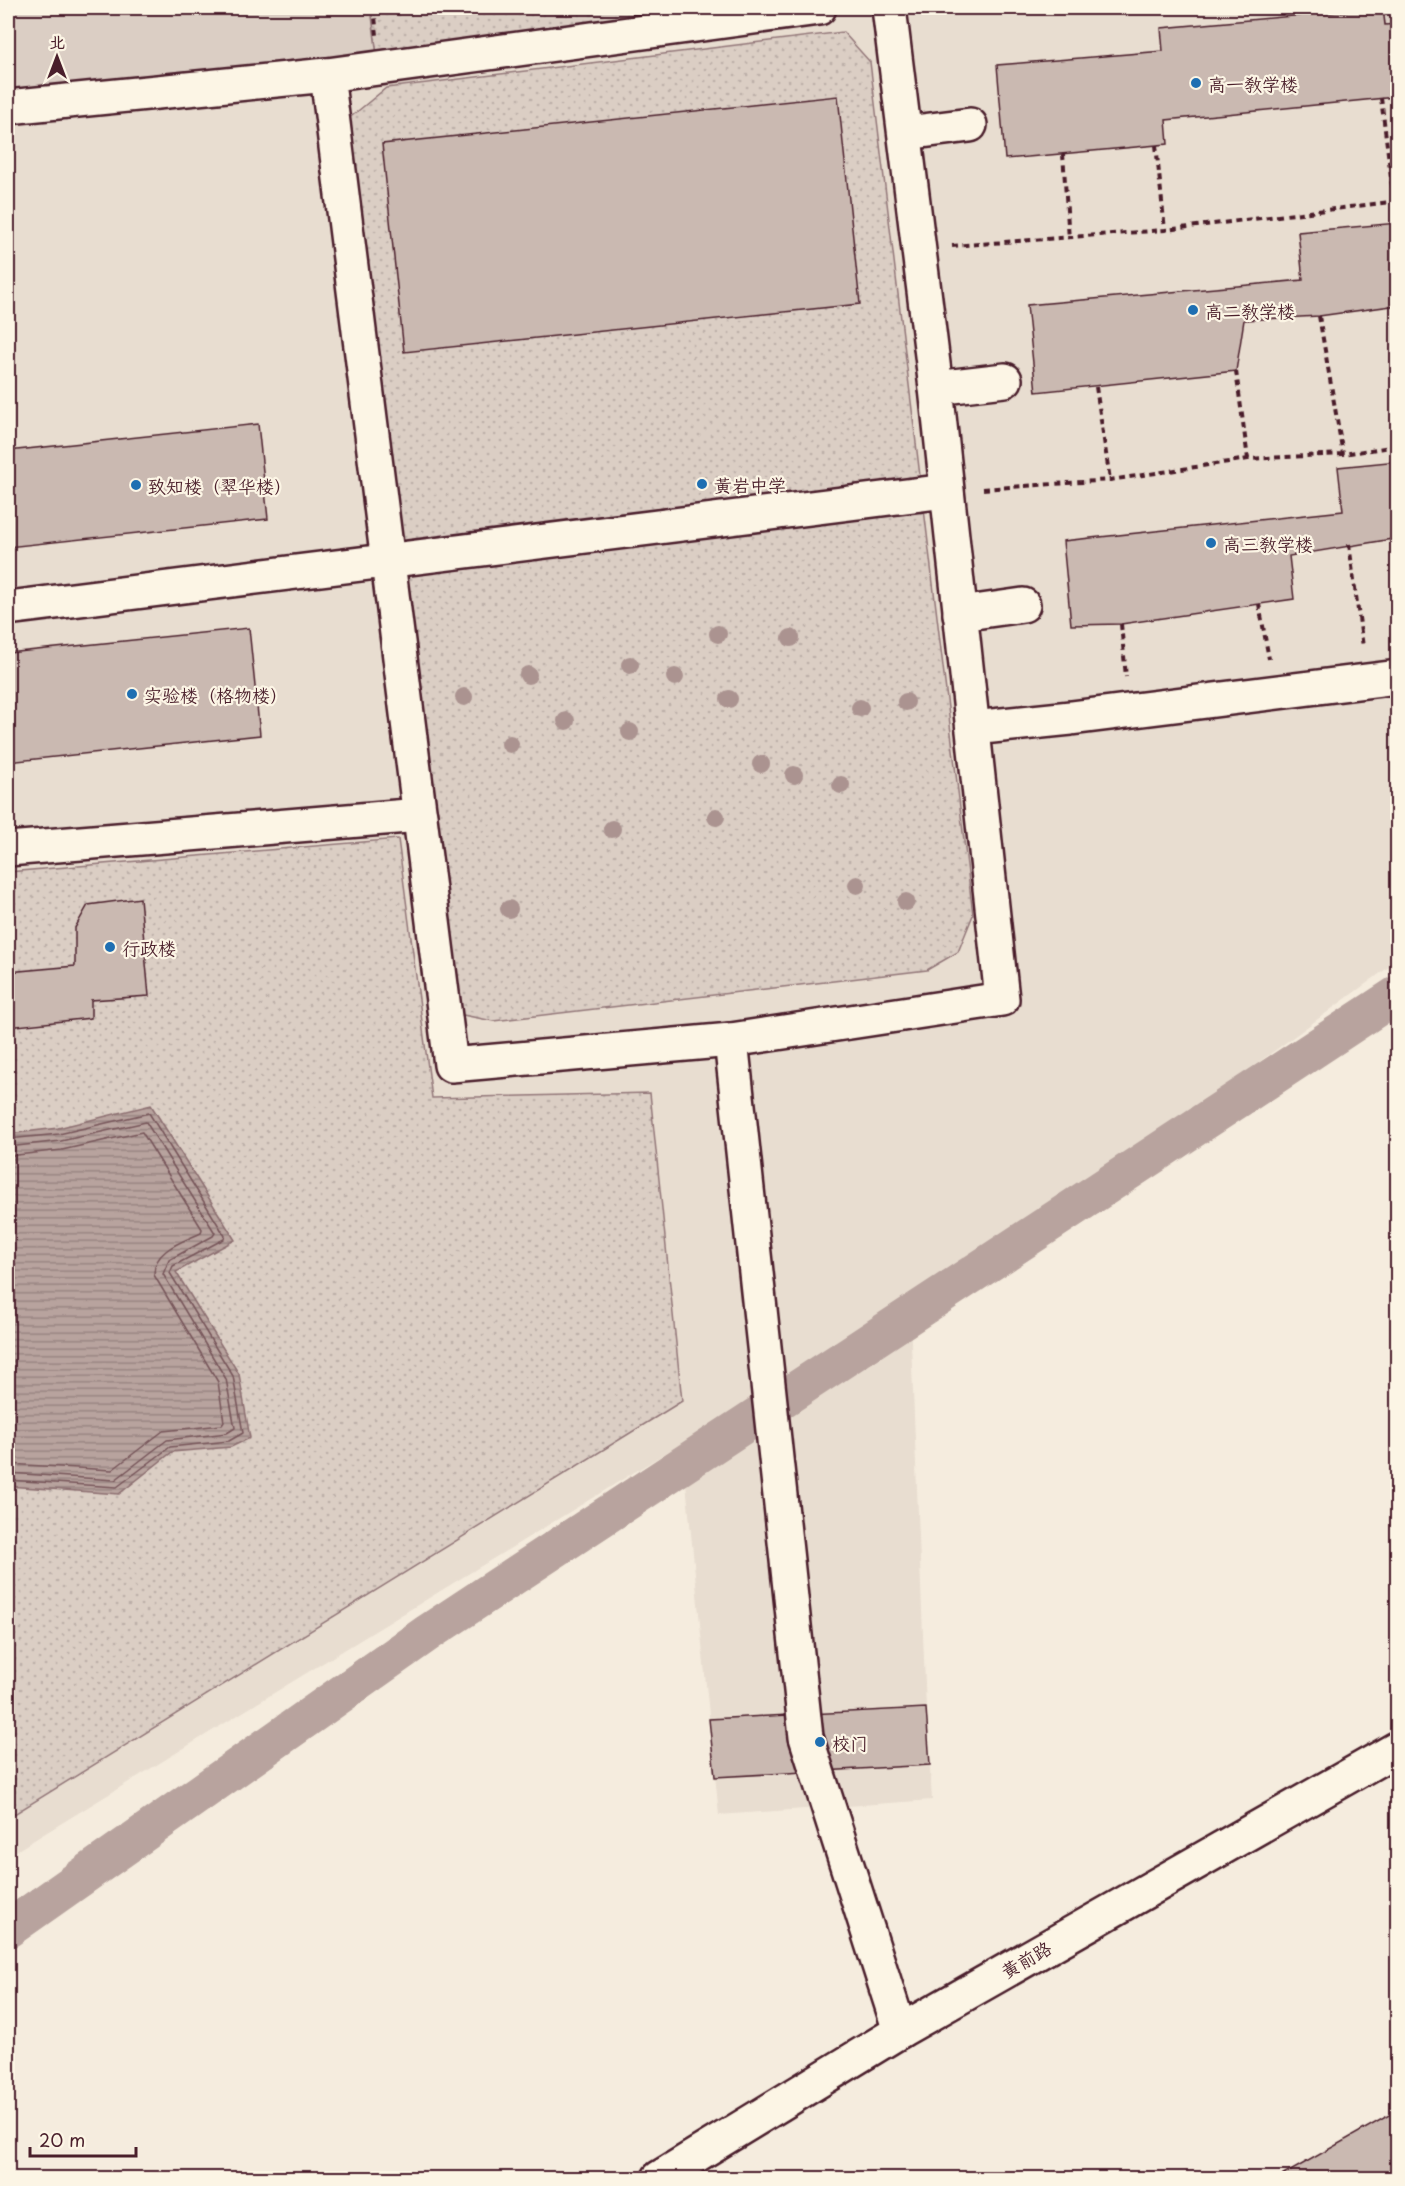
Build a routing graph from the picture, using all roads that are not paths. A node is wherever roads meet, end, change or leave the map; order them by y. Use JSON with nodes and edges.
{"nodes":[{"id":1,"x":819,"y":8,"type":"edge"},
{"id":2,"x":890,"y":8,"type":"edge"},
{"id":3,"x":755,"y":11,"type":"edge"},
{"id":4,"x":327,"y":75,"type":"junction"},
{"id":5,"x":8,"y":107,"type":"edge"},
{"id":6,"x":970,"y":125,"type":"dead end"},
{"id":7,"x":906,"y":133,"type":"junction"},
{"id":8,"x":1005,"y":380,"type":"dead end"},
{"id":9,"x":936,"y":388,"type":"junction"},
{"id":10,"x":946,"y":492,"type":"junction"},
{"id":11,"x":390,"y":560,"type":"junction"},
{"id":12,"x":1023,"y":605,"type":"dead end"},
{"id":13,"x":8,"y":608,"type":"edge"},
{"id":14,"x":960,"y":614,"type":"junction"},
{"id":15,"x":1382,"y":679,"type":"edge"},
{"id":16,"x":973,"y":728,"type":"junction"},
{"id":17,"x":420,"y":815,"type":"junction"},
{"id":18,"x":8,"y":849,"type":"edge"},
{"id":19,"x":731,"y":1040,"type":"junction"},
{"id":20,"x":1398,"y":1748,"type":"edge"},
{"id":21,"x":900,"y":2031,"type":"junction"},
{"id":22,"x":659,"y":2178,"type":"edge"}],
"edges":[{"from":1,"to":3,"type":"street"},
{"from":2,"to":7,"type":"street"},
{"from":3,"to":4,"type":"street"},
{"from":4,"to":5,"type":"street"},
{"from":4,"to":11,"type":"street"},
{"from":6,"to":7,"type":"street"},
{"from":7,"to":9,"type":"street"},
{"from":8,"to":9,"type":"street"},
{"from":9,"to":10,"type":"street"},
{"from":10,"to":11,"type":"street"},
{"from":10,"to":14,"type":"street"},
{"from":11,"to":13,"type":"street"},
{"from":11,"to":17,"type":"street"},
{"from":12,"to":14,"type":"street"},
{"from":14,"to":16,"type":"street"},
{"from":15,"to":16,"type":"street"},
{"from":16,"to":19,"type":"street"},
{"from":17,"to":18,"type":"street"},
{"from":17,"to":19,"type":"street"},
{"from":19,"to":21,"type":"street"},
{"from":20,"to":21,"type":"street","name":"黄前路"},
{"from":21,"to":22,"type":"street","name":"黄前路"}]}
